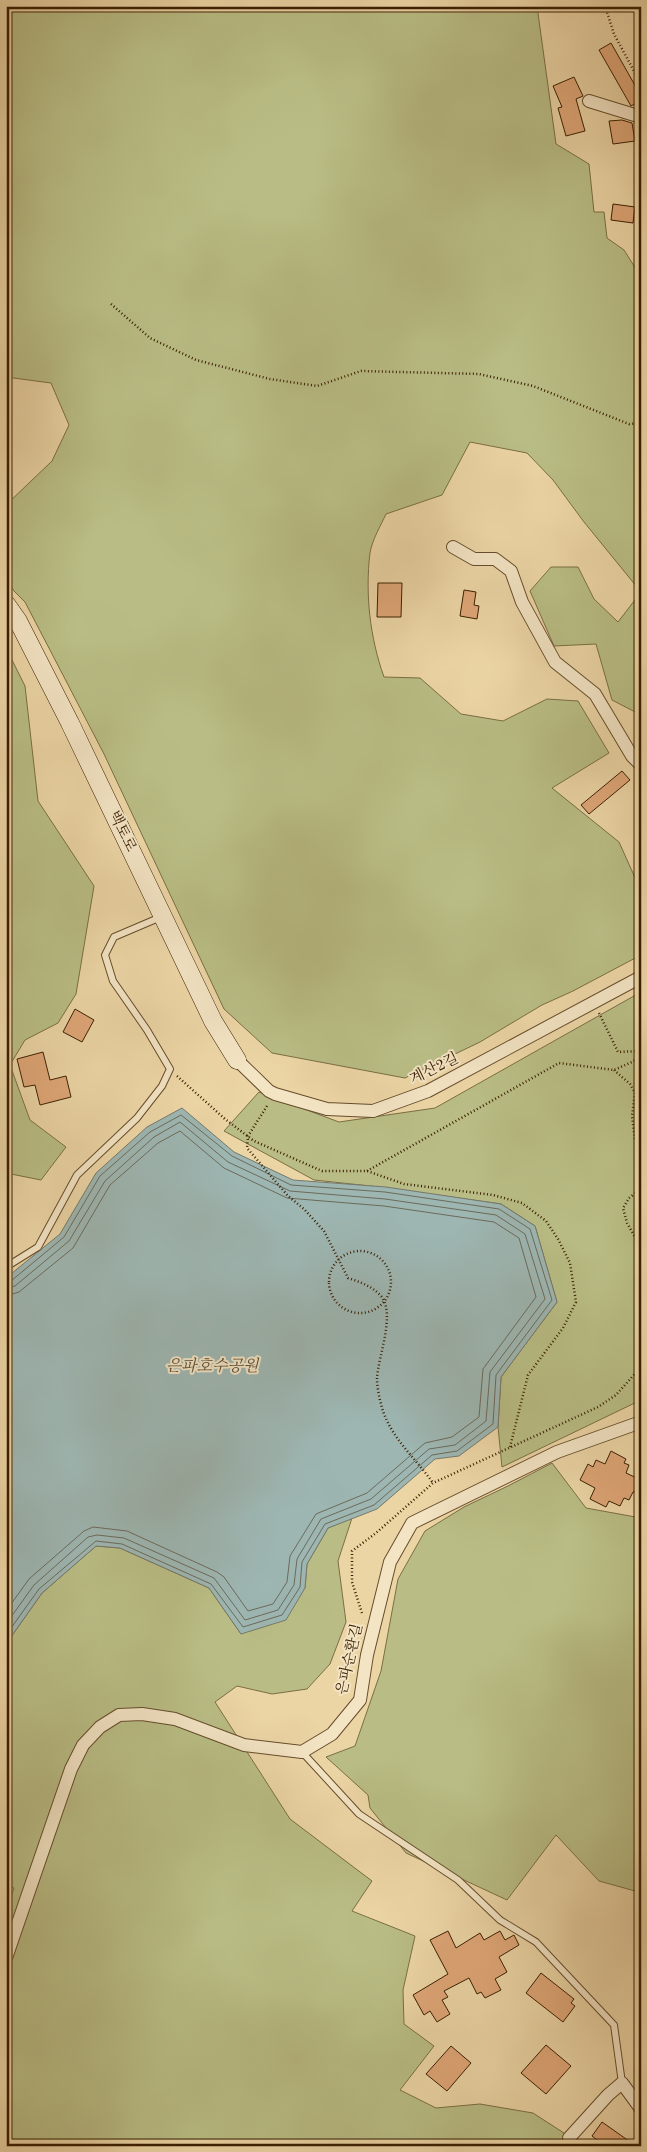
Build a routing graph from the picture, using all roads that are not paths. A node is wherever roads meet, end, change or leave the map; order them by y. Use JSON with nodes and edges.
{"nodes":[{"id":1,"x":589,"y":101,"type":"dead end"},
{"id":2,"x":641,"y":117,"type":"edge"},
{"id":3,"x":453,"y":547,"type":"dead end"},
{"id":4,"x":6,"y":604,"type":"edge"},
{"id":5,"x":641,"y":765,"type":"edge"},
{"id":6,"x":164,"y":916,"type":"junction"},
{"id":7,"x":641,"y":977,"type":"edge"},
{"id":8,"x":237,"y":1060,"type":"joint"},
{"id":9,"x":6,"y":1268,"type":"edge"},
{"id":10,"x":641,"y":1422,"type":"edge"},
{"id":11,"x":302,"y":1752,"type":"junction"},
{"id":12,"x":6,"y":1958,"type":"edge"},
{"id":13,"x":622,"y":2084,"type":"junction"},
{"id":14,"x":641,"y":2109,"type":"edge"},
{"id":15,"x":569,"y":2138,"type":"dead end"}],
"edges":[{"from":1,"to":2,"type":"street"},
{"from":3,"to":5,"type":"street"},
{"from":4,"to":6,"type":"street","name":"백토로"},
{"from":6,"to":8,"type":"street","name":"백토로"},
{"from":6,"to":9,"type":"lane"},
{"from":7,"to":8,"type":"street","name":"계산2길"},
{"from":10,"to":11,"type":"street","name":"은파순환길"},
{"from":11,"to":12,"type":"street"},
{"from":11,"to":13,"type":"lane"},
{"from":13,"to":14,"type":"street"},
{"from":13,"to":15,"type":"street"}]}
